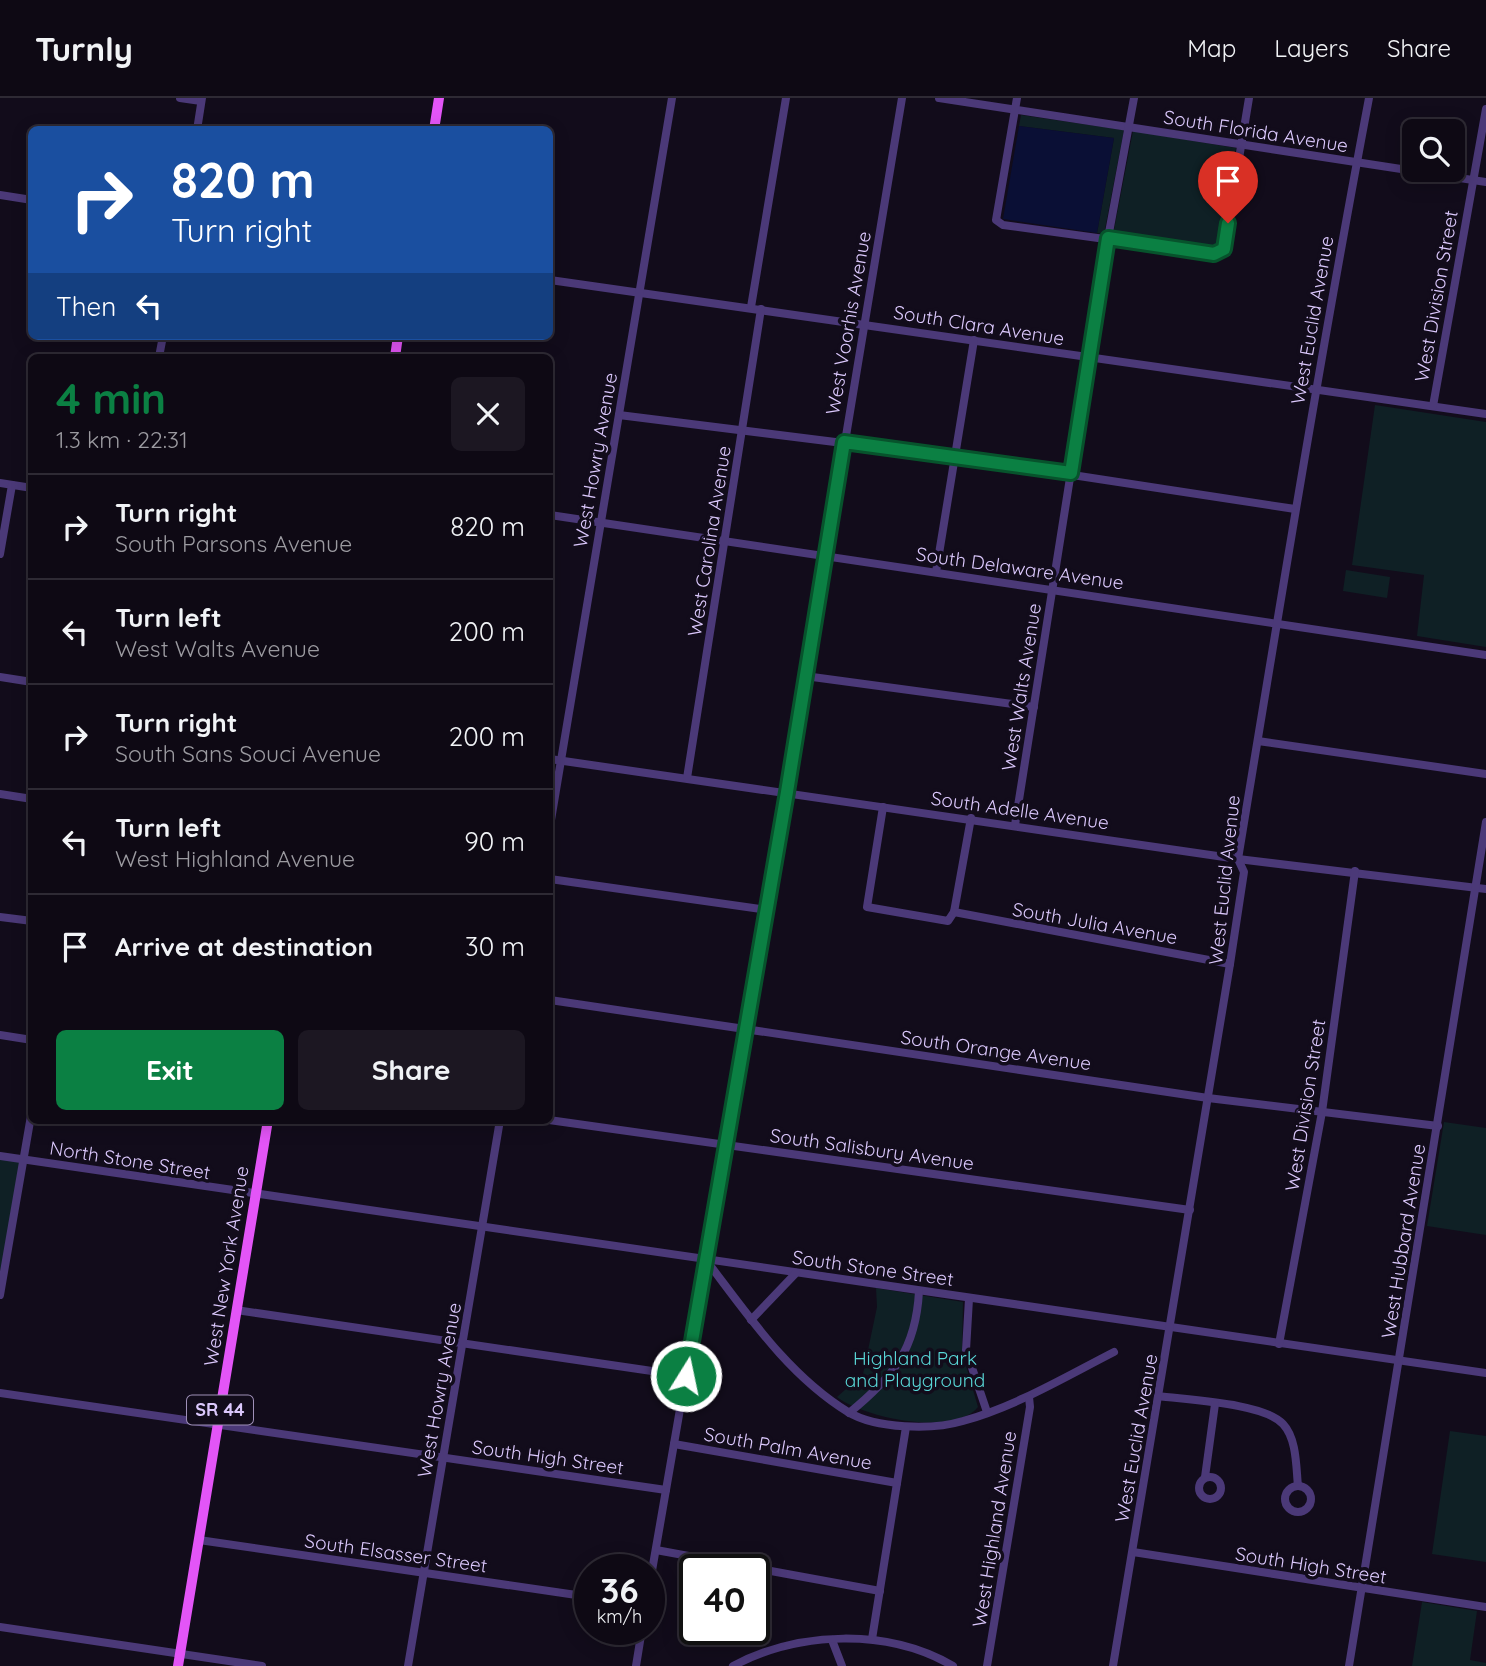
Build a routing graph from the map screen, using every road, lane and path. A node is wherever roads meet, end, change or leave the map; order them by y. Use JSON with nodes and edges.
{"nodes":[{"id":1,"x":180,"y":98,"type":"edge"},
{"id":2,"x":439,"y":98,"type":"edge"},
{"id":3,"x":672,"y":98,"type":"edge"},
{"id":4,"x":786,"y":98,"type":"edge"},
{"id":5,"x":902,"y":98,"type":"edge"},
{"id":6,"x":939,"y":98,"type":"edge"},
{"id":7,"x":1017,"y":98,"type":"edge"},
{"id":8,"x":1134,"y":98,"type":"edge"},
{"id":9,"x":1249,"y":98,"type":"edge"},
{"id":10,"x":1369,"y":98,"type":"edge"},
{"id":11,"x":201,"y":100,"type":"edge"},
{"id":12,"x":1486,"y":108,"type":"edge"},
{"id":13,"x":1015,"y":110,"type":"junction"},
{"id":14,"x":198,"y":126,"type":"edge"},
{"id":15,"x":435,"y":126,"type":"edge"},
{"id":16,"x":1129,"y":127,"type":"junction"},
{"id":17,"x":1241,"y":145,"type":"junction"},
{"id":18,"x":1357,"y":163,"type":"junction"},
{"id":19,"x":1472,"y":180,"type":"junction"},
{"id":20,"x":1486,"y":182,"type":"edge"},
{"id":21,"x":0,"y":195,"type":"edge"},
{"id":22,"x":28,"y":199,"type":"edge"},
{"id":23,"x":1108,"y":238,"type":"junction"},
{"id":24,"x":553,"y":280,"type":"edge"},
{"id":25,"x":639,"y":293,"type":"junction"},
{"id":26,"x":751,"y":307,"type":"junction"},
{"id":27,"x":761,"y":309,"type":"junction"},
{"id":28,"x":863,"y":323,"type":"junction"},
{"id":29,"x":974,"y":340,"type":"junction"},
{"id":30,"x":1090,"y":357,"type":"junction"},
{"id":31,"x":1315,"y":389,"type":"junction"},
{"id":32,"x":1433,"y":406,"type":"junction"},
{"id":33,"x":1486,"y":414,"type":"edge"},
{"id":34,"x":619,"y":415,"type":"junction"},
{"id":35,"x":742,"y":430,"type":"junction"},
{"id":36,"x":844,"y":442,"type":"junction"},
{"id":37,"x":955,"y":457,"type":"junction"},
{"id":38,"x":1071,"y":473,"type":"junction"},
{"id":39,"x":0,"y":483,"type":"edge"},
{"id":40,"x":12,"y":485,"type":"junction"},
{"id":41,"x":28,"y":487,"type":"edge"},
{"id":42,"x":1295,"y":509,"type":"junction"},
{"id":43,"x":553,"y":515,"type":"edge"},
{"id":44,"x":600,"y":523,"type":"junction"},
{"id":45,"x":724,"y":541,"type":"junction"},
{"id":46,"x":0,"y":554,"type":"edge"},
{"id":47,"x":825,"y":554,"type":"junction"},
{"id":48,"x":936,"y":572,"type":"junction"},
{"id":49,"x":1053,"y":589,"type":"junction"},
{"id":50,"x":1277,"y":622,"type":"junction"},
{"id":51,"x":1486,"y":655,"type":"edge"},
{"id":52,"x":806,"y":676,"type":"junction"},
{"id":53,"x":0,"y":677,"type":"edge"},
{"id":54,"x":28,"y":680,"type":"edge"},
{"id":55,"x":1034,"y":707,"type":"junction"},
{"id":56,"x":1258,"y":741,"type":"junction"},
{"id":57,"x":553,"y":759,"type":"edge"},
{"id":58,"x":561,"y":760,"type":"junction"},
{"id":59,"x":1486,"y":774,"type":"edge"},
{"id":60,"x":687,"y":778,"type":"junction"},
{"id":61,"x":787,"y":792,"type":"junction"},
{"id":62,"x":0,"y":794,"type":"edge"},
{"id":63,"x":28,"y":798,"type":"edge"},
{"id":64,"x":883,"y":807,"type":"junction"},
{"id":65,"x":553,"y":809,"type":"edge"},
{"id":66,"x":971,"y":818,"type":"junction"},
{"id":67,"x":1486,"y":822,"type":"edge"},
{"id":68,"x":1015,"y":825,"type":"junction"},
{"id":69,"x":1238,"y":859,"type":"junction"},
{"id":70,"x":1355,"y":871,"type":"junction"},
{"id":71,"x":553,"y":879,"type":"edge"},
{"id":72,"x":1476,"y":888,"type":"junction"},
{"id":73,"x":1486,"y":889,"type":"edge"},
{"id":74,"x":767,"y":910,"type":"junction"},
{"id":75,"x":954,"y":912,"type":"junction"},
{"id":76,"x":0,"y":917,"type":"edge"},
{"id":77,"x":28,"y":921,"type":"edge"},
{"id":78,"x":1230,"y":964,"type":"junction"},
{"id":79,"x":553,"y":1000,"type":"edge"},
{"id":80,"x":746,"y":1029,"type":"junction"},
{"id":81,"x":0,"y":1035,"type":"edge"},
{"id":82,"x":28,"y":1039,"type":"edge"},
{"id":83,"x":1208,"y":1098,"type":"junction"},
{"id":84,"x":1322,"y":1111,"type":"junction"},
{"id":85,"x":553,"y":1121,"type":"edge"},
{"id":86,"x":29,"y":1124,"type":"edge"},
{"id":87,"x":267,"y":1124,"type":"edge"},
{"id":88,"x":499,"y":1124,"type":"edge"},
{"id":89,"x":1438,"y":1126,"type":"junction"},
{"id":90,"x":726,"y":1144,"type":"junction"},
{"id":91,"x":0,"y":1156,"type":"edge"},
{"id":92,"x":23,"y":1160,"type":"junction"},
{"id":93,"x":256,"y":1195,"type":"junction"},
{"id":94,"x":1190,"y":1210,"type":"junction"},
{"id":95,"x":482,"y":1227,"type":"junction"},
{"id":96,"x":706,"y":1261,"type":"junction"},
{"id":97,"x":796,"y":1273,"type":"junction"},
{"id":98,"x":919,"y":1292,"type":"junction"},
{"id":99,"x":0,"y":1295,"type":"edge"},
{"id":100,"x":969,"y":1298,"type":"junction"},
{"id":101,"x":236,"y":1310,"type":"junction"},
{"id":102,"x":751,"y":1320,"type":"junction"},
{"id":103,"x":1171,"y":1326,"type":"junction"},
{"id":104,"x":463,"y":1342,"type":"junction"},
{"id":105,"x":1279,"y":1344,"type":"junction"},
{"id":106,"x":1114,"y":1352,"type":"dead end"},
{"id":107,"x":1400,"y":1361,"type":"junction"},
{"id":108,"x":1486,"y":1373,"type":"edge"},
{"id":109,"x":686,"y":1376,"type":"junction"},
{"id":110,"x":0,"y":1393,"type":"edge"},
{"id":111,"x":1158,"y":1396,"type":"junction"},
{"id":112,"x":1029,"y":1397,"type":"junction"},
{"id":113,"x":1215,"y":1404,"type":"junction"},
{"id":114,"x":987,"y":1412,"type":"junction"},
{"id":115,"x":849,"y":1413,"type":"junction"},
{"id":116,"x":217,"y":1425,"type":"junction"},
{"id":117,"x":906,"y":1427,"type":"junction"},
{"id":118,"x":674,"y":1444,"type":"junction"},
{"id":119,"x":443,"y":1457,"type":"junction"},
{"id":120,"x":1205,"y":1477,"type":"dead end"},
{"id":121,"x":897,"y":1483,"type":"junction"},
{"id":122,"x":1298,"y":1486,"type":"dead end"},
{"id":123,"x":666,"y":1490,"type":"junction"},
{"id":124,"x":198,"y":1540,"type":"junction"},
{"id":125,"x":656,"y":1549,"type":"junction"},
{"id":126,"x":1133,"y":1552,"type":"junction"},
{"id":127,"x":655,"y":1554,"type":"edge"},
{"id":128,"x":424,"y":1574,"type":"junction"},
{"id":129,"x":1362,"y":1589,"type":"junction"},
{"id":130,"x":880,"y":1591,"type":"junction"},
{"id":131,"x":574,"y":1595,"type":"edge"},
{"id":132,"x":1486,"y":1607,"type":"edge"},
{"id":133,"x":0,"y":1627,"type":"edge"},
{"id":134,"x":872,"y":1639,"type":"junction"},
{"id":135,"x":832,"y":1640,"type":"junction"},
{"id":136,"x":639,"y":1645,"type":"edge"},
{"id":137,"x":180,"y":1654,"type":"junction"},
{"id":138,"x":941,"y":1663,"type":"edge"},
{"id":139,"x":178,"y":1666,"type":"edge"},
{"id":140,"x":262,"y":1666,"type":"edge"},
{"id":141,"x":408,"y":1666,"type":"edge"},
{"id":142,"x":636,"y":1666,"type":"edge"},
{"id":143,"x":733,"y":1666,"type":"edge"},
{"id":144,"x":842,"y":1666,"type":"edge"},
{"id":145,"x":953,"y":1666,"type":"edge"},
{"id":146,"x":987,"y":1666,"type":"edge"},
{"id":147,"x":1113,"y":1666,"type":"edge"},
{"id":148,"x":1349,"y":1666,"type":"edge"}],
"edges":[{"from":1,"to":11,"type":"street"},
{"from":2,"to":15,"type":"main road"},
{"from":3,"to":25,"type":"street","name":"West Howry Avenue"},
{"from":4,"to":26,"type":"street"},
{"from":5,"to":28,"type":"street","name":"West Voorhis Avenue"},
{"from":6,"to":13,"type":"street","name":"South Florida Avenue"},
{"from":7,"to":13,"type":"street"},
{"from":8,"to":16,"type":"street","name":"West Walts Avenue"},
{"from":9,"to":17,"type":"street"},
{"from":10,"to":18,"type":"street","name":"West Euclid Avenue"},
{"from":11,"to":14,"type":"street"},
{"from":12,"to":19,"type":"street","name":"West Division Street"},
{"from":13,"to":16,"type":"street","name":"South Florida Avenue"},
{"from":13,"to":23,"type":"street"},
{"from":16,"to":17,"type":"street","name":"South Florida Avenue"},
{"from":16,"to":23,"type":"street","name":"West Walts Avenue"},
{"from":17,"to":18,"type":"street","name":"South Florida Avenue"},
{"from":17,"to":23,"type":"street"},
{"from":18,"to":19,"type":"street","name":"South Florida Avenue"},
{"from":18,"to":31,"type":"street","name":"West Euclid Avenue"},
{"from":19,"to":20,"type":"street","name":"South Florida Avenue"},
{"from":19,"to":32,"type":"street","name":"West Division Street"},
{"from":21,"to":22,"type":"street"},
{"from":23,"to":30,"type":"street","name":"West Walts Avenue"},
{"from":24,"to":25,"type":"street","name":"South Clara Avenue"},
{"from":25,"to":26,"type":"street","name":"South Clara Avenue"},
{"from":25,"to":34,"type":"street","name":"West Howry Avenue"},
{"from":26,"to":27,"type":"street","name":"South Clara Avenue"},
{"from":27,"to":28,"type":"street","name":"South Clara Avenue"},
{"from":27,"to":35,"type":"street","name":"West Carolina Avenue"},
{"from":28,"to":29,"type":"street","name":"South Clara Avenue"},
{"from":28,"to":36,"type":"street","name":"West Voorhis Avenue"},
{"from":29,"to":30,"type":"street","name":"South Clara Avenue"},
{"from":29,"to":37,"type":"street"},
{"from":30,"to":31,"type":"street","name":"South Clara Avenue"},
{"from":30,"to":38,"type":"street","name":"West Walts Avenue"},
{"from":31,"to":32,"type":"street","name":"South Clara Avenue"},
{"from":31,"to":42,"type":"street","name":"West Euclid Avenue"},
{"from":32,"to":33,"type":"street","name":"South Clara Avenue"},
{"from":34,"to":35,"type":"street"},
{"from":34,"to":44,"type":"street","name":"West Howry Avenue"},
{"from":35,"to":36,"type":"street"},
{"from":35,"to":45,"type":"street","name":"West Carolina Avenue"},
{"from":36,"to":37,"type":"street"},
{"from":36,"to":47,"type":"street","name":"West Voorhis Avenue"},
{"from":37,"to":38,"type":"street"},
{"from":37,"to":48,"type":"street"},
{"from":38,"to":42,"type":"street"},
{"from":38,"to":49,"type":"street","name":"West Walts Avenue"},
{"from":39,"to":40,"type":"street"},
{"from":40,"to":41,"type":"street"},
{"from":40,"to":46,"type":"street"},
{"from":42,"to":50,"type":"street","name":"West Euclid Avenue"},
{"from":43,"to":44,"type":"street","name":"South Delaware Avenue"},
{"from":44,"to":45,"type":"street","name":"South Delaware Avenue"},
{"from":44,"to":58,"type":"street","name":"West Howry Avenue"},
{"from":45,"to":47,"type":"street","name":"South Delaware Avenue"},
{"from":45,"to":60,"type":"street","name":"West Carolina Avenue"},
{"from":47,"to":48,"type":"street","name":"South Delaware Avenue"},
{"from":47,"to":52,"type":"street","name":"West Voorhis Avenue"},
{"from":48,"to":49,"type":"street","name":"South Delaware Avenue"},
{"from":49,"to":50,"type":"street","name":"South Delaware Avenue"},
{"from":49,"to":55,"type":"street","name":"West Walts Avenue"},
{"from":50,"to":51,"type":"street","name":"South Delaware Avenue"},
{"from":50,"to":56,"type":"street","name":"West Euclid Avenue"},
{"from":52,"to":55,"type":"street"},
{"from":52,"to":61,"type":"street","name":"West Voorhis Avenue"},
{"from":53,"to":54,"type":"street"},
{"from":55,"to":68,"type":"street","name":"West Walts Avenue"},
{"from":56,"to":59,"type":"street"},
{"from":56,"to":69,"type":"street","name":"West Euclid Avenue"},
{"from":57,"to":58,"type":"street","name":"South Adelle Avenue"},
{"from":58,"to":60,"type":"street","name":"South Adelle Avenue"},
{"from":58,"to":65,"type":"street","name":"West Howry Avenue"},
{"from":60,"to":61,"type":"street","name":"South Adelle Avenue"},
{"from":61,"to":64,"type":"street","name":"South Adelle Avenue"},
{"from":61,"to":74,"type":"street","name":"West Voorhis Avenue"},
{"from":62,"to":63,"type":"street"},
{"from":64,"to":66,"type":"street","name":"South Adelle Avenue"},
{"from":64,"to":75,"type":"street"},
{"from":66,"to":68,"type":"street","name":"South Adelle Avenue"},
{"from":66,"to":75,"type":"street"},
{"from":67,"to":72,"type":"street","name":"West Hubbard Avenue"},
{"from":68,"to":69,"type":"street","name":"South Adelle Avenue"},
{"from":69,"to":70,"type":"street","name":"South Adelle Avenue"},
{"from":69,"to":78,"type":"street","name":"West Euclid Avenue"},
{"from":70,"to":72,"type":"street","name":"South Adelle Avenue"},
{"from":70,"to":84,"type":"street","name":"West Division Street"},
{"from":71,"to":74,"type":"street"},
{"from":72,"to":73,"type":"street","name":"South Adelle Avenue"},
{"from":72,"to":89,"type":"street","name":"West Hubbard Avenue"},
{"from":74,"to":80,"type":"street","name":"West Voorhis Avenue"},
{"from":75,"to":78,"type":"street","name":"South Julia Avenue"},
{"from":76,"to":77,"type":"street"},
{"from":78,"to":83,"type":"street","name":"West Euclid Avenue"},
{"from":79,"to":80,"type":"street","name":"South Orange Avenue"},
{"from":80,"to":83,"type":"street","name":"South Orange Avenue"},
{"from":80,"to":90,"type":"street","name":"West Voorhis Avenue"},
{"from":81,"to":82,"type":"street"},
{"from":83,"to":84,"type":"street","name":"South Orange Avenue"},
{"from":83,"to":94,"type":"street","name":"West Euclid Avenue"},
{"from":84,"to":89,"type":"street","name":"South Orange Avenue"},
{"from":84,"to":105,"type":"street","name":"West Division Street"},
{"from":85,"to":90,"type":"street","name":"South Salisbury Avenue"},
{"from":86,"to":92,"type":"street"},
{"from":87,"to":93,"type":"main road","name":"West New York Avenue","number":"SR 44"},
{"from":88,"to":95,"type":"street","name":"West Howry Avenue"},
{"from":89,"to":107,"type":"street","name":"West Hubbard Avenue"},
{"from":90,"to":94,"type":"street","name":"South Salisbury Avenue"},
{"from":90,"to":96,"type":"street","name":"West Voorhis Avenue"},
{"from":91,"to":92,"type":"street","name":"North Stone Street"},
{"from":92,"to":93,"type":"street","name":"North Stone Street"},
{"from":92,"to":99,"type":"street"},
{"from":93,"to":95,"type":"street","name":"South Stone Street"},
{"from":93,"to":101,"type":"main road","name":"West New York Avenue","number":"SR 44"},
{"from":94,"to":103,"type":"street","name":"West Euclid Avenue"},
{"from":95,"to":96,"type":"street","name":"South Stone Street"},
{"from":95,"to":104,"type":"street","name":"West Howry Avenue"},
{"from":96,"to":97,"type":"street","name":"South Stone Street"},
{"from":96,"to":102,"type":"street"},
{"from":96,"to":109,"type":"street","name":"West Voorhis Avenue"},
{"from":97,"to":98,"type":"street","name":"South Stone Street"},
{"from":97,"to":102,"type":"street"},
{"from":98,"to":100,"type":"street","name":"South Stone Street"},
{"from":98,"to":115,"type":"street"},
{"from":100,"to":103,"type":"street","name":"South Stone Street"},
{"from":100,"to":114,"type":"street"},
{"from":101,"to":104,"type":"street"},
{"from":101,"to":116,"type":"main road","name":"West New York Avenue","number":"SR 44"},
{"from":102,"to":115,"type":"street"},
{"from":103,"to":105,"type":"street","name":"South Stone Street"},
{"from":103,"to":111,"type":"street","name":"West Euclid Avenue"},
{"from":104,"to":109,"type":"street"},
{"from":104,"to":119,"type":"street","name":"West Howry Avenue"},
{"from":105,"to":107,"type":"street","name":"South Stone Street"},
{"from":106,"to":112,"type":"street"},
{"from":107,"to":108,"type":"street","name":"South Stone Street"},
{"from":107,"to":129,"type":"street","name":"West Hubbard Avenue"},
{"from":109,"to":118,"type":"street","name":"West Voorhis Avenue"},
{"from":110,"to":116,"type":"street","name":"South High Street"},
{"from":111,"to":113,"type":"street"},
{"from":111,"to":126,"type":"street","name":"West Euclid Avenue"},
{"from":112,"to":114,"type":"street"},
{"from":112,"to":146,"type":"street","name":"West Highland Avenue"},
{"from":113,"to":120,"type":"street"},
{"from":113,"to":122,"type":"street"},
{"from":114,"to":117,"type":"street"},
{"from":115,"to":117,"type":"street"},
{"from":116,"to":119,"type":"street","name":"South High Street"},
{"from":116,"to":124,"type":"main road","name":"West New York Avenue","number":"SR 44"},
{"from":117,"to":121,"type":"street"},
{"from":118,"to":121,"type":"street","name":"South Palm Avenue"},
{"from":118,"to":123,"type":"street","name":"West Voorhis Avenue"},
{"from":119,"to":123,"type":"street","name":"South High Street"},
{"from":119,"to":128,"type":"street","name":"West Howry Avenue"},
{"from":121,"to":130,"type":"street"},
{"from":123,"to":125,"type":"street","name":"West Voorhis Avenue"},
{"from":124,"to":128,"type":"street","name":"South Elsasser Street"},
{"from":124,"to":137,"type":"main road","name":"West New York Avenue","number":"SR 44"},
{"from":125,"to":127,"type":"street","name":"West Voorhis Avenue"},
{"from":125,"to":130,"type":"street"},
{"from":126,"to":129,"type":"street","name":"South High Street"},
{"from":126,"to":147,"type":"street","name":"West Euclid Avenue"},
{"from":128,"to":131,"type":"street","name":"South Elsasser Street"},
{"from":128,"to":141,"type":"street","name":"West Howry Avenue"},
{"from":129,"to":132,"type":"street","name":"South High Street"},
{"from":129,"to":148,"type":"street","name":"West Hubbard Avenue"},
{"from":130,"to":134,"type":"street"},
{"from":133,"to":137,"type":"street"},
{"from":134,"to":135,"type":"street"},
{"from":134,"to":138,"type":"street"},
{"from":135,"to":143,"type":"street"},
{"from":135,"to":144,"type":"street"},
{"from":136,"to":142,"type":"street"},
{"from":137,"to":139,"type":"main road","name":"West New York Avenue","number":"SR 44"},
{"from":137,"to":140,"type":"street"},
{"from":138,"to":145,"type":"street"}]}
